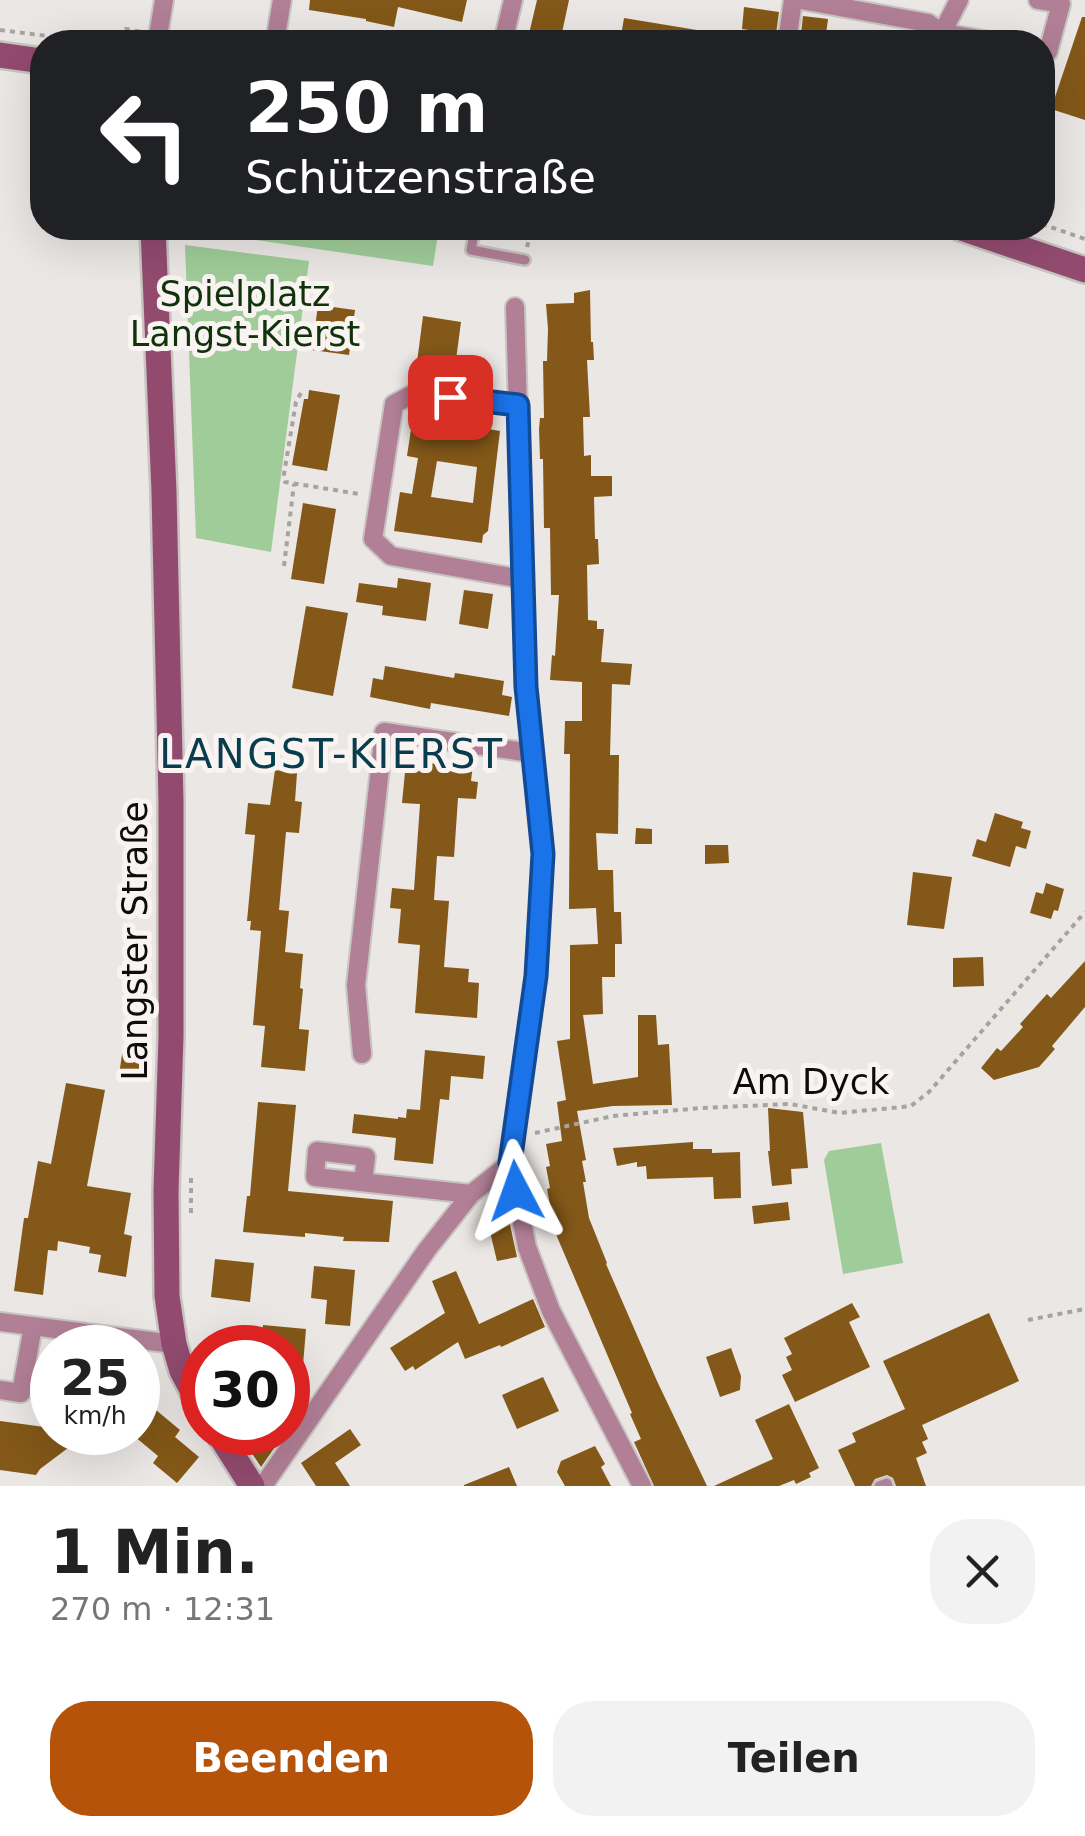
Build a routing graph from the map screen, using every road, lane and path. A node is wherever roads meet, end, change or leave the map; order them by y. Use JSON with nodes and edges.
{"nodes":[{"id":1,"x":164,"y":0,"type":"edge"},
{"id":2,"x":282,"y":0,"type":"edge"},
{"id":3,"x":514,"y":0,"type":"edge"},
{"id":4,"x":794,"y":0,"type":"edge"},
{"id":5,"x":802,"y":0,"type":"edge"},
{"id":6,"x":959,"y":0,"type":"edge"},
{"id":7,"x":1038,"y":0,"type":"edge"},
{"id":8,"x":0,"y":30,"type":"edge"},
{"id":9,"x":159,"y":30,"type":"edge"},
{"id":10,"x":277,"y":30,"type":"edge"},
{"id":11,"x":506,"y":30,"type":"edge"},
{"id":12,"x":790,"y":30,"type":"edge"},
{"id":13,"x":938,"y":30,"type":"edge"},
{"id":14,"x":944,"y":30,"type":"edge"},
{"id":15,"x":1054,"y":30,"type":"edge"},
{"id":16,"x":30,"y":34,"type":"edge"},
{"id":17,"x":1055,"y":228,"type":"edge"},
{"id":18,"x":1085,"y":238,"type":"edge"},
{"id":19,"x":154,"y":240,"type":"edge"},
{"id":20,"x":473,"y":240,"type":"edge"},
{"id":21,"x":996,"y":240,"type":"edge"},
{"id":22,"x":525,"y":260,"type":"dead end"},
{"id":23,"x":1085,"y":270,"type":"edge"},
{"id":24,"x":516,"y":307,"type":"dead end"},
{"id":25,"x":302,"y":393,"type":"dead end"},
{"id":26,"x":518,"y":405,"type":"junction"},
{"id":27,"x":294,"y":484,"type":"junction"},
{"id":28,"x":378,"y":497,"type":"junction"},
{"id":29,"x":284,"y":566,"type":"dead end"},
{"id":30,"x":522,"y":579,"type":"junction"},
{"id":31,"x":531,"y":753,"type":"junction"},
{"id":32,"x":1085,"y":912,"type":"edge"},
{"id":33,"x":362,"y":1054,"type":"dead end"},
{"id":34,"x":513,"y":1138,"type":"junction"},
{"id":35,"x":510,"y":1163,"type":"junction"},
{"id":36,"x":363,"y":1182,"type":"dead end"},
{"id":37,"x":471,"y":1194,"type":"junction"},
{"id":38,"x":1085,"y":1309,"type":"edge"},
{"id":39,"x":1028,"y":1320,"type":"dead end"},
{"id":40,"x":0,"y":1322,"type":"edge"},
{"id":41,"x":30,"y":1326,"type":"edge"},
{"id":42,"x":30,"y":1341,"type":"edge"},
{"id":43,"x":160,"y":1342,"type":"edge"},
{"id":44,"x":174,"y":1344,"type":"junction"},
{"id":45,"x":180,"y":1364,"type":"edge"},
{"id":46,"x":0,"y":1390,"type":"edge"},
{"id":47,"x":232,"y":1455,"type":"edge"},
{"id":48,"x":252,"y":1486,"type":"edge"},
{"id":49,"x":263,"y":1486,"type":"edge"},
{"id":50,"x":642,"y":1486,"type":"edge"},
{"id":51,"x":879,"y":1486,"type":"edge"},
{"id":52,"x":888,"y":1486,"type":"edge"}],
"edges":[{"from":1,"to":9,"type":"street"},
{"from":2,"to":10,"type":"street"},
{"from":3,"to":11,"type":"street"},
{"from":4,"to":12,"type":"street"},
{"from":5,"to":13,"type":"street"},
{"from":6,"to":14,"type":"street"},
{"from":7,"to":15,"type":"street"},
{"from":8,"to":16,"type":"path"},
{"from":17,"to":18,"type":"path"},
{"from":19,"to":44,"type":"street","name":"Langster Straße"},
{"from":20,"to":22,"type":"lane"},
{"from":21,"to":23,"type":"street"},
{"from":24,"to":26,"type":"street"},
{"from":25,"to":27,"type":"path"},
{"from":26,"to":28,"type":"street"},
{"from":26,"to":30,"type":"street"},
{"from":27,"to":28,"type":"path"},
{"from":27,"to":29,"type":"path"},
{"from":28,"to":30,"type":"street"},
{"from":30,"to":31,"type":"street"},
{"from":31,"to":33,"type":"street"},
{"from":31,"to":34,"type":"street"},
{"from":32,"to":34,"type":"path","name":"Am Dyck"},
{"from":34,"to":35,"type":"street"},
{"from":35,"to":37,"type":"street"},
{"from":35,"to":50,"type":"street"},
{"from":36,"to":37,"type":"street"},
{"from":37,"to":49,"type":"street"},
{"from":38,"to":39,"type":"path"},
{"from":40,"to":41,"type":"street"},
{"from":42,"to":46,"type":"street"},
{"from":43,"to":44,"type":"street"},
{"from":44,"to":45,"type":"street","name":"Langster Straße"},
{"from":47,"to":48,"type":"street"},
{"from":51,"to":52,"type":"lane"}]}
